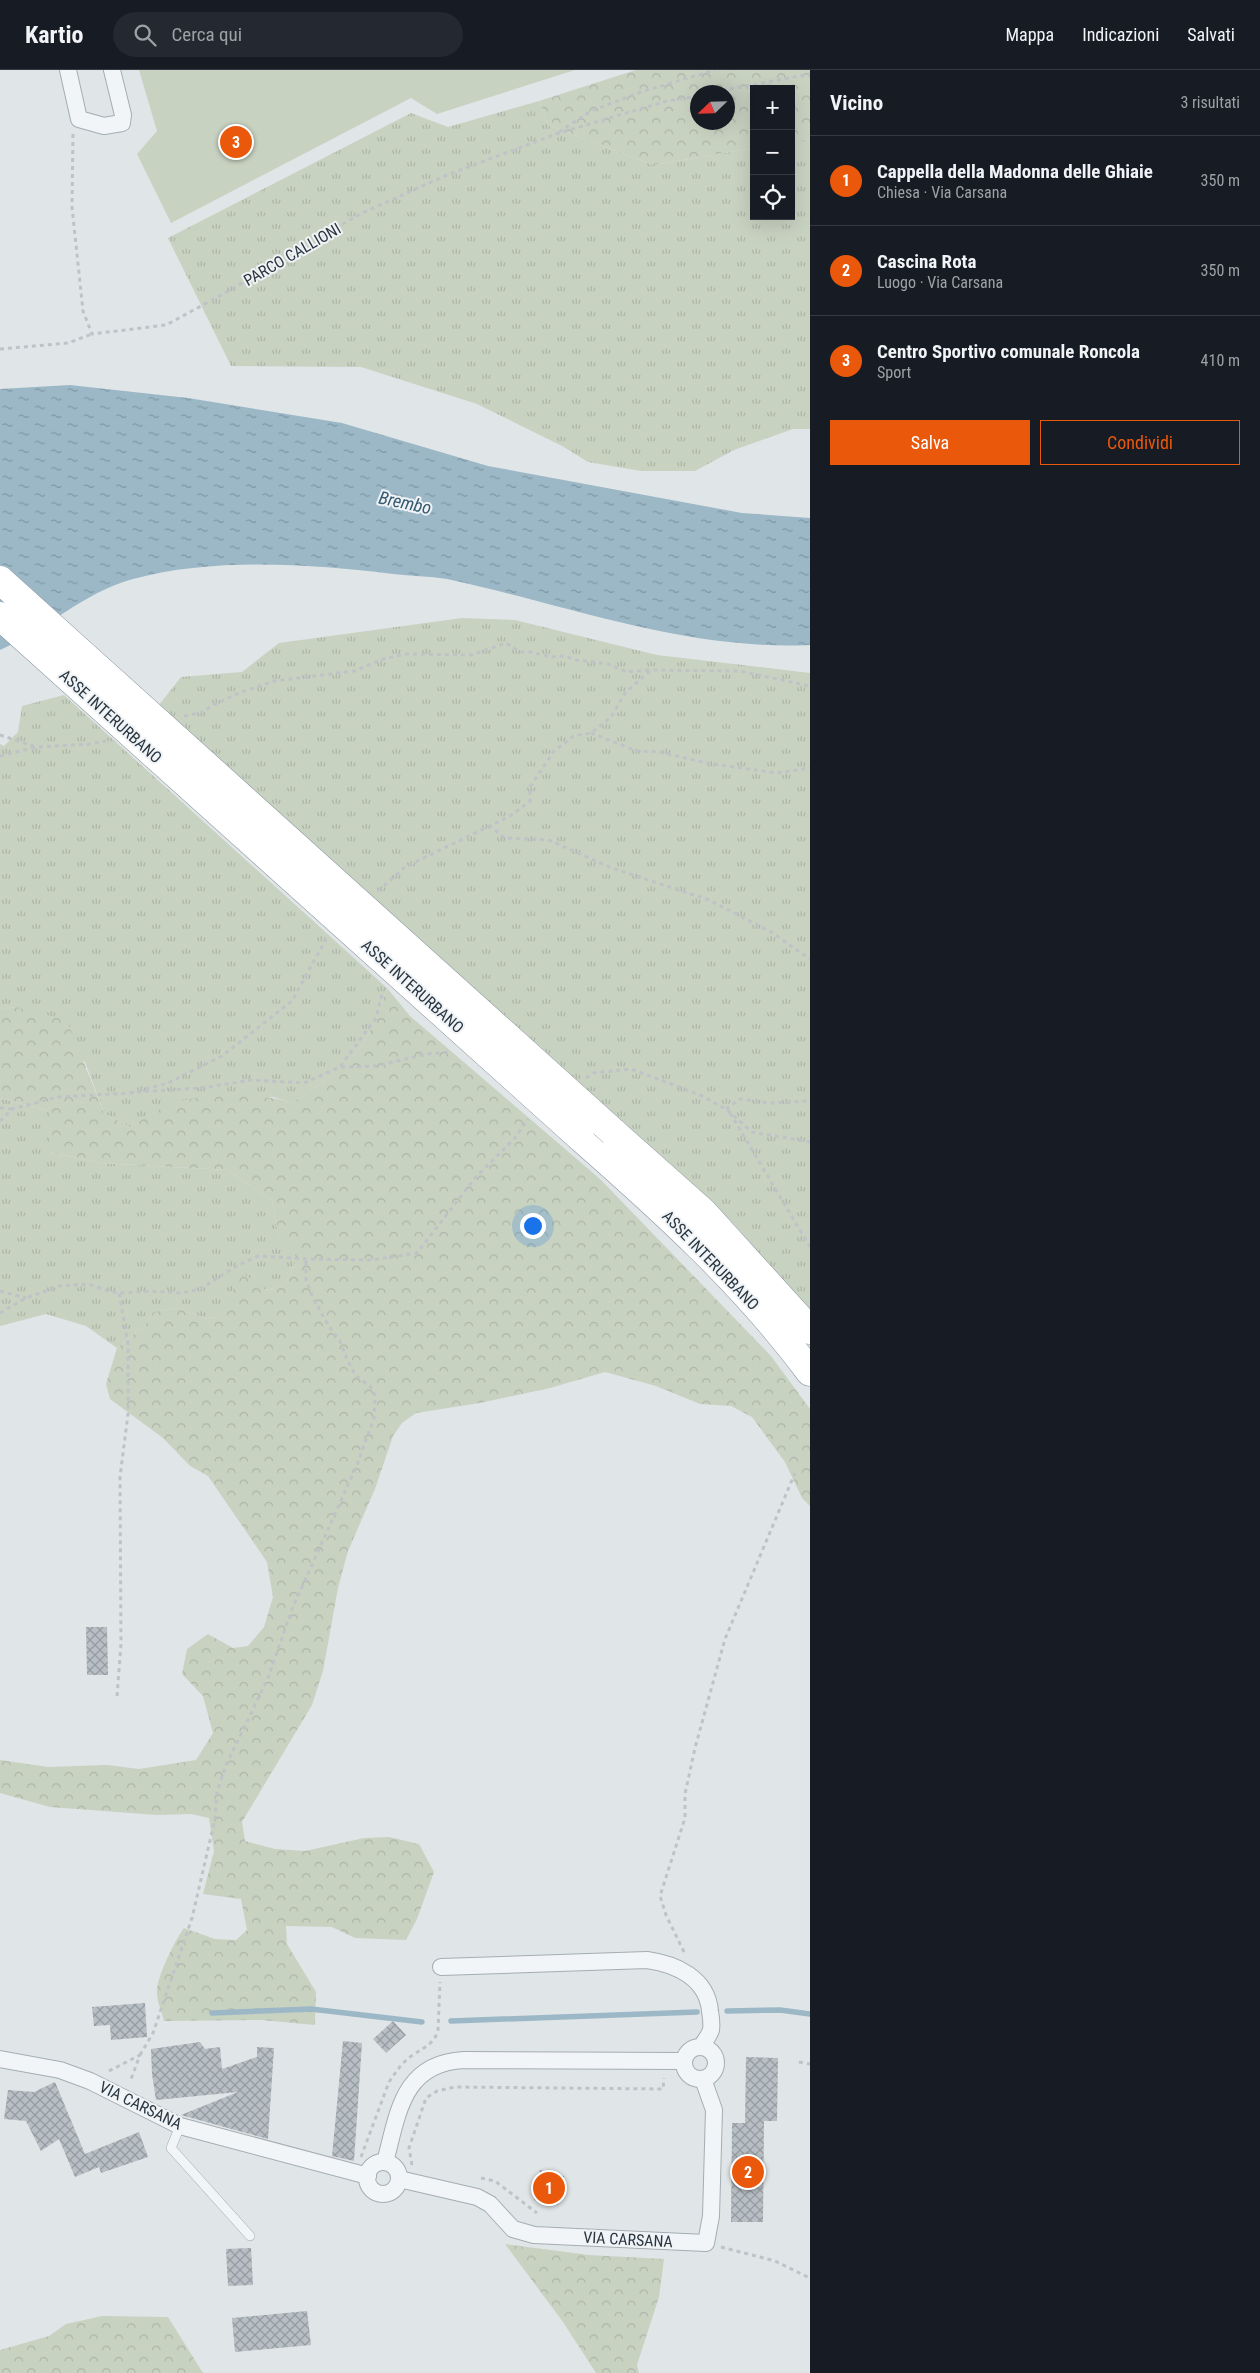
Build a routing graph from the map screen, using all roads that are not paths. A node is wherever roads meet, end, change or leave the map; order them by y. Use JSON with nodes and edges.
{"nodes":[{"id":1,"x":68,"y":70,"type":"edge"},
{"id":2,"x":112,"y":70,"type":"edge"},
{"id":3,"x":0,"y":580,"type":"edge"},
{"id":4,"x":0,"y":616,"type":"edge"},
{"id":5,"x":810,"y":1330,"type":"edge"},
{"id":6,"x":810,"y":1372,"type":"edge"},
{"id":7,"x":441,"y":1967,"type":"dead end"},
{"id":8,"x":701,"y":2048,"type":"junction"},
{"id":9,"x":0,"y":2059,"type":"edge"},
{"id":10,"x":684,"y":2061,"type":"junction"},
{"id":11,"x":703,"y":2079,"type":"junction"},
{"id":12,"x":180,"y":2126,"type":"junction"},
{"id":13,"x":385,"y":2162,"type":"junction"},
{"id":14,"x":368,"y":2176,"type":"junction"},
{"id":15,"x":399,"y":2179,"type":"junction"},
{"id":16,"x":250,"y":2236,"type":"dead end"}],
"edges":[{"from":1,"to":2,"type":"street"},
{"from":3,"to":5,"type":"highway","name":"ASSE INTERURBANO","bridge":true},
{"from":4,"to":6,"type":"highway","name":"ASSE INTERURBANO","bridge":true},
{"from":7,"to":8,"type":"street"},
{"from":8,"to":10,"type":"street"},
{"from":8,"to":11,"type":"street"},
{"from":9,"to":12,"type":"street","name":"VIA CARSANA"},
{"from":10,"to":11,"type":"street"},
{"from":10,"to":13,"type":"street"},
{"from":11,"to":15,"type":"street","name":"VIA CARSANA"},
{"from":12,"to":14,"type":"street","name":"VIA CARSANA"},
{"from":12,"to":16,"type":"lane"},
{"from":13,"to":14,"type":"street"},
{"from":13,"to":15,"type":"street"},
{"from":14,"to":15,"type":"street"}]}
